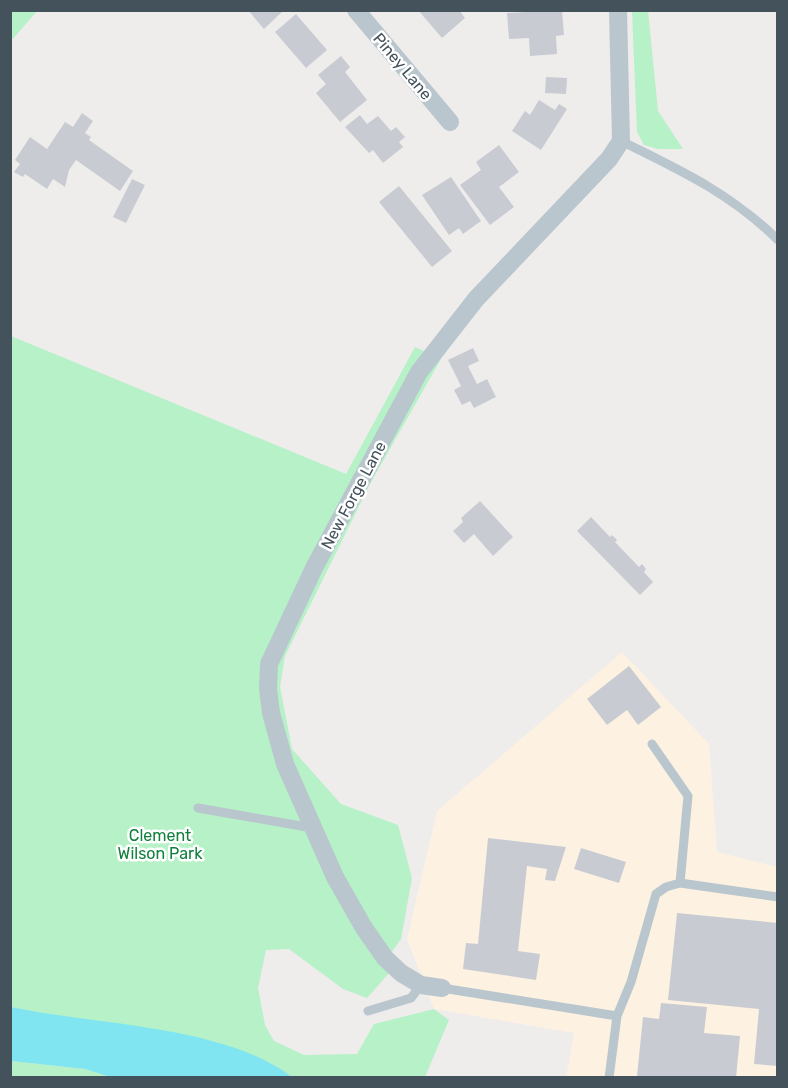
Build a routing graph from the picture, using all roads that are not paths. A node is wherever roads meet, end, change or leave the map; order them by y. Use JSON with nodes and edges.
{"nodes":[{"id":1,"x":356,"y":10,"type":"edge"},
{"id":2,"x":618,"y":10,"type":"edge"},
{"id":3,"x":450,"y":122,"type":"dead end"},
{"id":4,"x":621,"y":141,"type":"junction"},
{"id":5,"x":777,"y":240,"type":"edge"},
{"id":6,"x":652,"y":744,"type":"dead end"},
{"id":7,"x":198,"y":808,"type":"dead end"},
{"id":8,"x":313,"y":828,"type":"junction"},
{"id":9,"x":680,"y":883,"type":"junction"},
{"id":10,"x":777,"y":897,"type":"edge"},
{"id":11,"x":421,"y":985,"type":"junction"},
{"id":12,"x":442,"y":988,"type":"joint"},
{"id":13,"x":368,"y":1011,"type":"dead end"},
{"id":14,"x":617,"y":1016,"type":"junction"},
{"id":15,"x":609,"y":1077,"type":"edge"}],
"edges":[{"from":1,"to":3,"type":"street","name":"Piney Lane"},
{"from":2,"to":4,"type":"street"},
{"from":4,"to":5,"type":"lane"},
{"from":4,"to":8,"type":"street","name":"New Forge Lane"},
{"from":6,"to":9,"type":"lane"},
{"from":7,"to":8,"type":"lane"},
{"from":8,"to":11,"type":"street","name":"New Forge Lane"},
{"from":9,"to":10,"type":"lane"},
{"from":9,"to":14,"type":"lane"},
{"from":11,"to":12,"type":"street","name":"New Forge Lane"},
{"from":11,"to":13,"type":"lane"},
{"from":12,"to":14,"type":"lane"},
{"from":14,"to":15,"type":"lane"}]}
